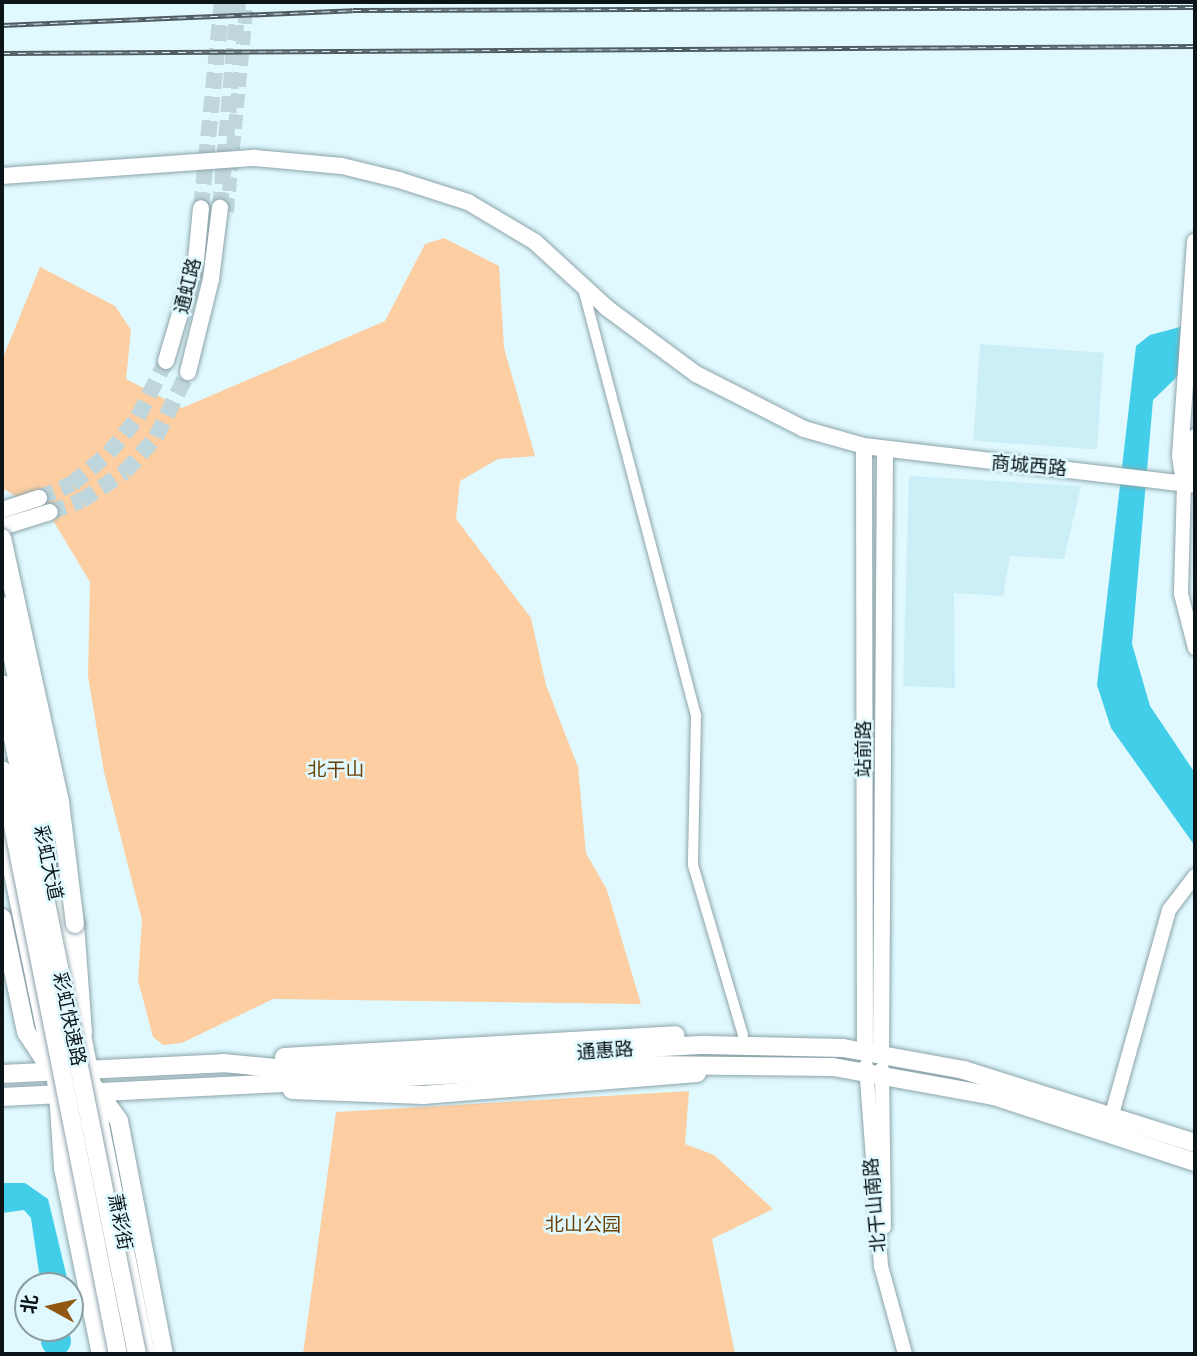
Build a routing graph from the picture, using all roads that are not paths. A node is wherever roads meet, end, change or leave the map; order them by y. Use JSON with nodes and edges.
{"nodes":[{"id":1,"x":2,"y":176,"type":"edge"},
{"id":2,"x":201,"y":208,"type":"tunnel mouth"},
{"id":3,"x":224,"y":210,"type":"tunnel mouth"},
{"id":4,"x":1195,"y":242,"type":"edge"},
{"id":5,"x":583,"y":285,"type":"junction"},
{"id":6,"x":166,"y":361,"type":"tunnel mouth"},
{"id":7,"x":188,"y":372,"type":"tunnel mouth"},
{"id":8,"x":1195,"y":437,"type":"edge"},
{"id":9,"x":864,"y":446,"type":"junction"},
{"id":10,"x":885,"y":449,"type":"junction"},
{"id":11,"x":1190,"y":484,"type":"edge"},
{"id":12,"x":39,"y":498,"type":"tunnel mouth"},
{"id":13,"x":2,"y":510,"type":"edge"},
{"id":14,"x":50,"y":512,"type":"tunnel mouth"},
{"id":15,"x":2,"y":527,"type":"edge"},
{"id":16,"x":2,"y":538,"type":"edge"},
{"id":17,"x":2,"y":606,"type":"edge"},
{"id":18,"x":2,"y":636,"type":"edge"},
{"id":19,"x":1195,"y":648,"type":"edge"},
{"id":20,"x":2,"y":684,"type":"edge"},
{"id":21,"x":2,"y":770,"type":"edge"},
{"id":22,"x":2,"y":814,"type":"edge"},
{"id":23,"x":2,"y":825,"type":"edge"},
{"id":24,"x":1195,"y":876,"type":"edge"},
{"id":25,"x":24,"y":878,"type":"junction"},
{"id":26,"x":2,"y":918,"type":"edge"},
{"id":27,"x":49,"y":920,"type":"junction"},
{"id":28,"x":83,"y":1033,"type":"junction"},
{"id":29,"x":743,"y":1035,"type":"junction"},
{"id":30,"x":873,"y":1053,"type":"junction"},
{"id":31,"x":783,"y":1056,"type":"junction"},
{"id":32,"x":223,"y":1063,"type":"junction"},
{"id":33,"x":90,"y":1068,"type":"junction"},
{"id":34,"x":51,"y":1070,"type":"junction"},
{"id":35,"x":2,"y":1073,"type":"edge"},
{"id":36,"x":875,"y":1078,"type":"junction"},
{"id":37,"x":96,"y":1089,"type":"junction"},
{"id":38,"x":58,"y":1092,"type":"junction"},
{"id":39,"x":2,"y":1097,"type":"edge"},
{"id":40,"x":1109,"y":1125,"type":"junction"},
{"id":41,"x":1195,"y":1143,"type":"edge"},
{"id":42,"x":1195,"y":1162,"type":"edge"},
{"id":43,"x":162,"y":1346,"type":"edge"},
{"id":44,"x":99,"y":1347,"type":"edge"},
{"id":45,"x":109,"y":1354,"type":"edge"},
{"id":46,"x":118,"y":1354,"type":"edge"},
{"id":47,"x":137,"y":1354,"type":"edge"},
{"id":48,"x":147,"y":1354,"type":"edge"},
{"id":49,"x":905,"y":1354,"type":"edge"}],
"edges":[{"from":1,"to":5,"type":"main road","name":"商城西路"},
{"from":2,"to":6,"type":"main road","name":"通虹路"},
{"from":3,"to":7,"type":"main road","name":"通虹路"},
{"from":4,"to":11,"type":"main road"},
{"from":5,"to":9,"type":"main road","name":"商城西路"},
{"from":5,"to":29,"type":"street"},
{"from":8,"to":11,"type":"main road"},
{"from":9,"to":10,"type":"main road","name":"商城西路"},
{"from":9,"to":30,"type":"main road","name":"站前路"},
{"from":10,"to":11,"type":"main road","name":"商城西路"},
{"from":10,"to":30,"type":"main road"},
{"from":11,"to":19,"type":"street"},
{"from":12,"to":13,"type":"main road"},
{"from":14,"to":15,"type":"main road"},
{"from":16,"to":28,"type":"main road","bridge":true},
{"from":17,"to":27,"type":"main road","bridge":true},
{"from":18,"to":28,"type":"main road","name":"彩虹大道"},
{"from":20,"to":27,"type":"main road","name":"彩虹快速路","bridge":true},
{"from":21,"to":25,"type":"main road","name":"彩虹快速路","bridge":true},
{"from":22,"to":25,"type":"main road","bridge":true},
{"from":23,"to":34,"type":"main road","name":"彩虹大道"},
{"from":24,"to":40,"type":"street"},
{"from":25,"to":46,"type":"main road","name":"彩虹快速路","bridge":true},
{"from":26,"to":34,"type":"main road"},
{"from":27,"to":47,"type":"main road","name":"彩虹快速路","bridge":true},
{"from":28,"to":33,"type":"main road","name":"彩虹大道"},
{"from":29,"to":31,"type":"main road"},
{"from":29,"to":32,"type":"main road"},
{"from":30,"to":31,"type":"main road","name":"通惠路"},
{"from":30,"to":36,"type":"street","name":"北干山南路"},
{"from":30,"to":40,"type":"main road","name":"通惠路"},
{"from":31,"to":32,"type":"main road","name":"通惠路"},
{"from":31,"to":36,"type":"main road","name":"通惠路"},
{"from":31,"to":37,"type":"main road"},
{"from":32,"to":33,"type":"main road","name":"通惠路"},
{"from":33,"to":34,"type":"main road","name":"通惠路"},
{"from":33,"to":37,"type":"main road","name":"彩虹大道"},
{"from":34,"to":35,"type":"main road","name":"通惠路"},
{"from":34,"to":38,"type":"main road","name":"彩虹大道"},
{"from":36,"to":40,"type":"main road","name":"通惠路"},
{"from":36,"to":49,"type":"street","name":"北干山南路"},
{"from":37,"to":38,"type":"main road"},
{"from":37,"to":43,"type":"main road"},
{"from":37,"to":48,"type":"main road","name":"萧彩街"},
{"from":38,"to":39,"type":"main road"},
{"from":38,"to":44,"type":"main road"},
{"from":38,"to":45,"type":"main road","name":"萧彩街"},
{"from":40,"to":41,"type":"main road","name":"通惠路"},
{"from":40,"to":42,"type":"main road","name":"通惠路"}]}
